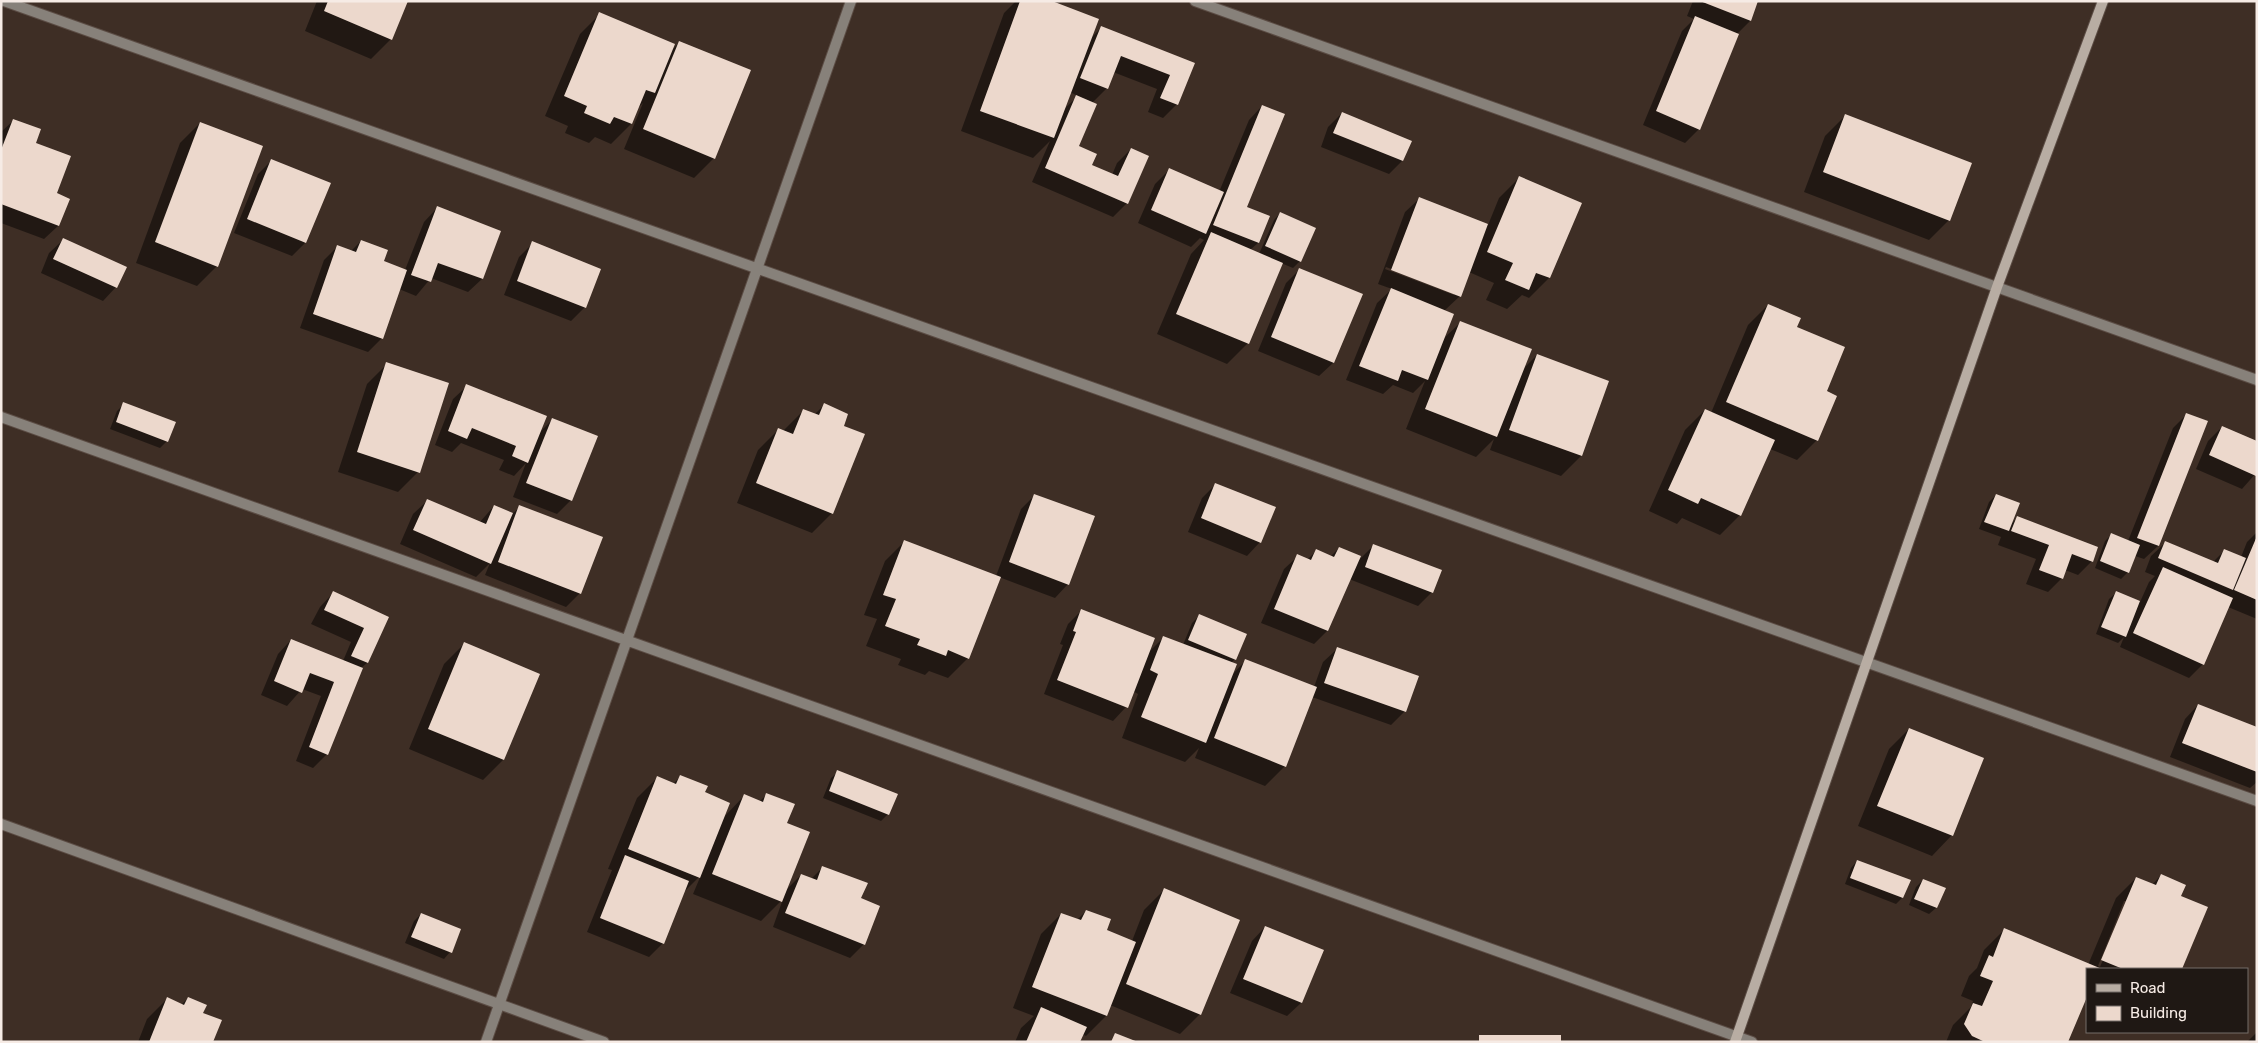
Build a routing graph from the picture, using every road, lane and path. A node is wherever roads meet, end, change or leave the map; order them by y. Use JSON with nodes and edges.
{"nodes":[{"id":1,"x":4,"y":1,"type":"edge"},
{"id":2,"x":851,"y":1,"type":"edge"},
{"id":3,"x":1195,"y":1,"type":"edge"},
{"id":4,"x":2102,"y":1,"type":"edge"},
{"id":5,"x":758,"y":269,"type":"junction"},
{"id":6,"x":1997,"y":287,"type":"junction"},
{"id":7,"x":2257,"y":380,"type":"edge"},
{"id":8,"x":1,"y":417,"type":"edge"},
{"id":9,"x":627,"y":641,"type":"junction"},
{"id":10,"x":1866,"y":663,"type":"junction"},
{"id":11,"x":2257,"y":801,"type":"edge"},
{"id":12,"x":1,"y":824,"type":"edge"},
{"id":13,"x":500,"y":1004,"type":"junction"},
{"id":14,"x":1736,"y":1039,"type":"edge"},
{"id":15,"x":486,"y":1042,"type":"edge"},
{"id":16,"x":604,"y":1042,"type":"edge"},
{"id":17,"x":1752,"y":1042,"type":"edge"}],
"edges":[{"from":1,"to":5,"type":"street"},
{"from":2,"to":5,"type":"street"},
{"from":3,"to":6,"type":"street"},
{"from":4,"to":6,"type":"main road"},
{"from":5,"to":9,"type":"street"},
{"from":5,"to":10,"type":"street"},
{"from":6,"to":7,"type":"street"},
{"from":6,"to":10,"type":"main road"},
{"from":8,"to":9,"type":"street"},
{"from":9,"to":13,"type":"street"},
{"from":9,"to":14,"type":"street"},
{"from":10,"to":11,"type":"street"},
{"from":10,"to":14,"type":"main road"},
{"from":12,"to":13,"type":"street"},
{"from":13,"to":15,"type":"street"},
{"from":13,"to":16,"type":"street"},
{"from":14,"to":17,"type":"street"}]}
